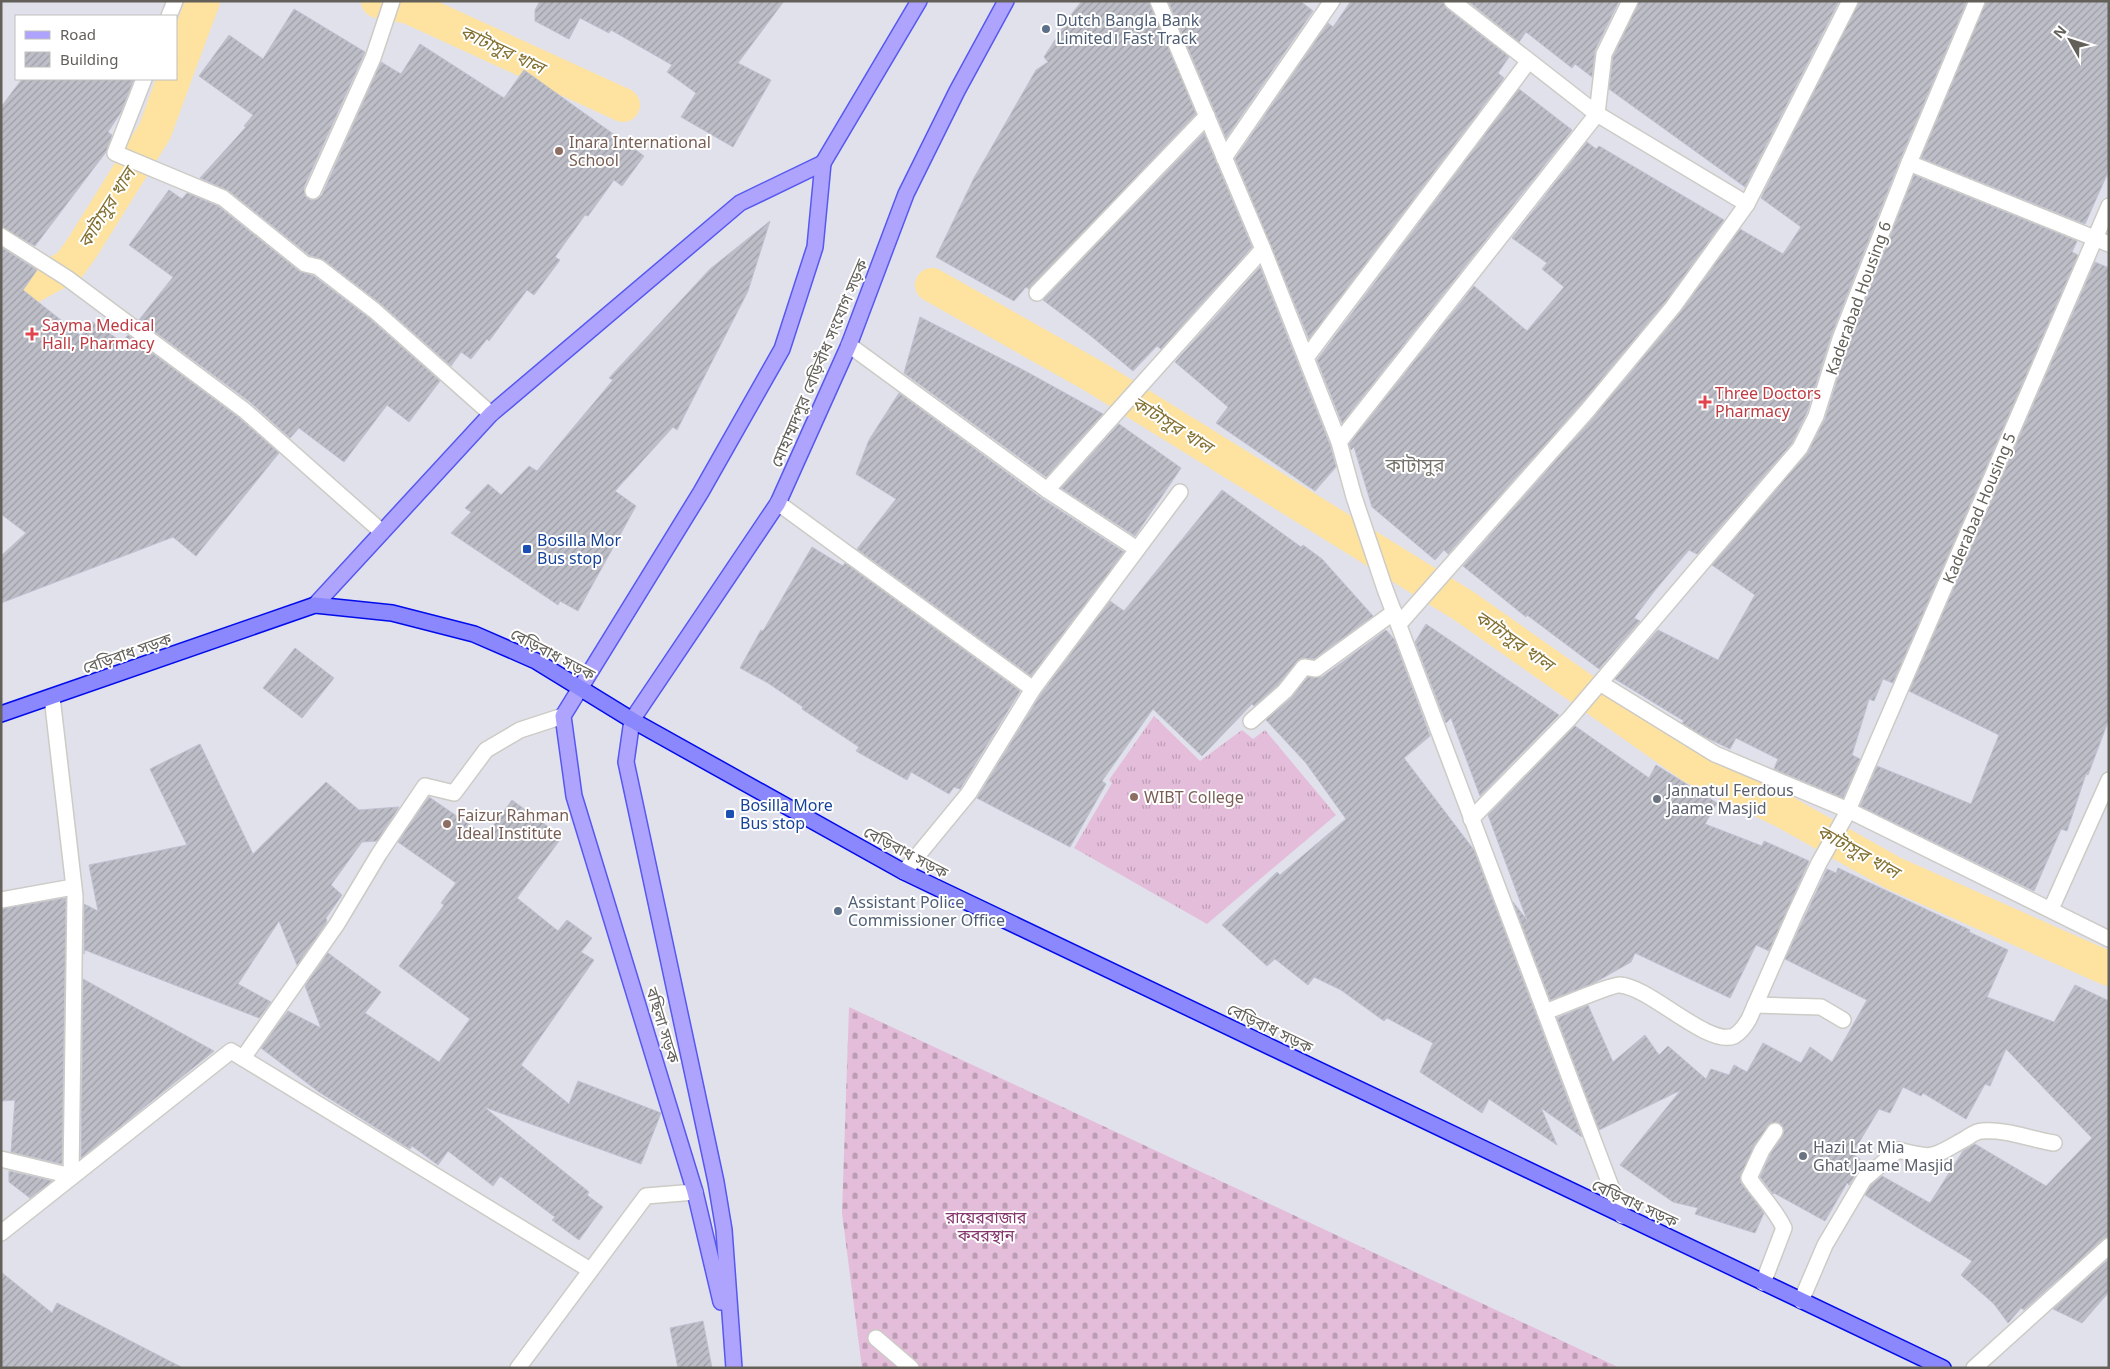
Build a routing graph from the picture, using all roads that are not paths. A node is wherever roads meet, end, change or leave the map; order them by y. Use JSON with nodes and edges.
{"nodes":[{"id":1,"x":175,"y":1,"type":"edge"},
{"id":2,"x":919,"y":1,"type":"edge"},
{"id":3,"x":1006,"y":1,"type":"edge"},
{"id":4,"x":1158,"y":1,"type":"edge"},
{"id":5,"x":1332,"y":1,"type":"edge"},
{"id":6,"x":1452,"y":1,"type":"edge"},
{"id":7,"x":1630,"y":1,"type":"edge"},
{"id":8,"x":1850,"y":1,"type":"edge"},
{"id":9,"x":1977,"y":1,"type":"edge"},
{"id":10,"x":392,"y":3,"type":"edge"},
{"id":11,"x":169,"y":15,"type":"edge"},
{"id":12,"x":1528,"y":62,"type":"junction"},
{"id":13,"x":144,"y":80,"type":"edge"},
{"id":14,"x":1597,"y":114,"type":"junction"},
{"id":15,"x":1207,"y":116,"type":"junction"},
{"id":16,"x":1224,"y":158,"type":"junction"},
{"id":17,"x":823,"y":163,"type":"junction"},
{"id":18,"x":1909,"y":163,"type":"junction"},
{"id":19,"x":313,"y":191,"type":"dead end"},
{"id":20,"x":1748,"y":204,"type":"junction"},
{"id":21,"x":2109,"y":206,"type":"edge"},
{"id":22,"x":3,"y":238,"type":"edge"},
{"id":23,"x":2102,"y":241,"type":"edge"},
{"id":24,"x":1263,"y":249,"type":"junction"},
{"id":25,"x":1037,"y":293,"type":"dead end"},
{"id":26,"x":849,"y":345,"type":"junction"},
{"id":27,"x":1306,"y":358,"type":"junction"},
{"id":28,"x":491,"y":414,"type":"junction"},
{"id":29,"x":1339,"y":442,"type":"junction"},
{"id":30,"x":1047,"y":490,"type":"junction"},
{"id":31,"x":1180,"y":492,"type":"dead end"},
{"id":32,"x":778,"y":503,"type":"junction"},
{"id":33,"x":382,"y":532,"type":"junction"},
{"id":34,"x":1137,"y":549,"type":"junction"},
{"id":35,"x":315,"y":605,"type":"junction"},
{"id":36,"x":1396,"y":618,"type":"junction"},
{"id":37,"x":1600,"y":683,"type":"junction"},
{"id":38,"x":580,"y":686,"type":"junction"},
{"id":39,"x":1033,"y":689,"type":"junction"},
{"id":40,"x":52,"y":698,"type":"junction"},
{"id":41,"x":1,"y":714,"type":"edge"},
{"id":42,"x":563,"y":716,"type":"junction"},
{"id":43,"x":632,"y":720,"type":"junction"},
{"id":44,"x":1251,"y":722,"type":"dead end"},
{"id":45,"x":2109,"y":780,"type":"edge"},
{"id":46,"x":1846,"y":813,"type":"junction"},
{"id":47,"x":1471,"y":818,"type":"junction"},
{"id":48,"x":904,"y":872,"type":"junction"},
{"id":49,"x":73,"y":887,"type":"junction"},
{"id":50,"x":1,"y":900,"type":"edge"},
{"id":51,"x":2051,"y":909,"type":"junction"},
{"id":52,"x":2109,"y":939,"type":"edge"},
{"id":53,"x":1755,"y":1005,"type":"junction"},
{"id":54,"x":1545,"y":1012,"type":"junction"},
{"id":55,"x":1843,"y":1020,"type":"dead end"},
{"id":56,"x":243,"y":1058,"type":"junction"},
{"id":57,"x":1775,"y":1132,"type":"dead end"},
{"id":58,"x":2054,"y":1142,"type":"dead end"},
{"id":59,"x":1,"y":1159,"type":"edge"},
{"id":60,"x":71,"y":1176,"type":"junction"},
{"id":61,"x":695,"y":1192,"type":"junction"},
{"id":62,"x":1622,"y":1216,"type":"junction"},
{"id":63,"x":1,"y":1233,"type":"edge"},
{"id":64,"x":2109,"y":1246,"type":"edge"},
{"id":65,"x":590,"y":1270,"type":"junction"},
{"id":66,"x":1763,"y":1283,"type":"junction"},
{"id":67,"x":1800,"y":1301,"type":"junction"},
{"id":68,"x":876,"y":1338,"type":"dead end"},
{"id":69,"x":731,"y":1345,"type":"junction"},
{"id":70,"x":518,"y":1368,"type":"edge"},
{"id":71,"x":734,"y":1368,"type":"edge"},
{"id":72,"x":911,"y":1368,"type":"edge"},
{"id":73,"x":1943,"y":1368,"type":"edge"},
{"id":74,"x":1974,"y":1368,"type":"edge"}],
"edges":[{"from":1,"to":11,"type":"street"},
{"from":2,"to":17,"type":"main road"},
{"from":3,"to":26,"type":"main road","name":"মোহাম্মদপুর বেড়িবাঁধ সংযোগ সড়ক"},
{"from":4,"to":15,"type":"street"},
{"from":5,"to":16,"type":"street"},
{"from":6,"to":12,"type":"street"},
{"from":7,"to":14,"type":"street"},
{"from":8,"to":20,"type":"street"},
{"from":9,"to":18,"type":"street","name":"Kaderabad Housing 6"},
{"from":10,"to":19,"type":"street"},
{"from":12,"to":14,"type":"street"},
{"from":12,"to":27,"type":"street"},
{"from":13,"to":28,"type":"street"},
{"from":14,"to":20,"type":"street"},
{"from":14,"to":29,"type":"street"},
{"from":15,"to":16,"type":"street"},
{"from":15,"to":25,"type":"street"},
{"from":16,"to":24,"type":"street"},
{"from":17,"to":28,"type":"main road"},
{"from":17,"to":38,"type":"main road"},
{"from":18,"to":23,"type":"street"},
{"from":18,"to":37,"type":"street","name":"Kaderabad Housing 6"},
{"from":20,"to":36,"type":"street"},
{"from":21,"to":23,"type":"street","name":"Kaderabad Housing 5"},
{"from":22,"to":33,"type":"street"},
{"from":23,"to":46,"type":"street","name":"Kaderabad Housing 5"},
{"from":24,"to":27,"type":"street"},
{"from":24,"to":30,"type":"street"},
{"from":26,"to":30,"type":"street"},
{"from":26,"to":32,"type":"main road","name":"মোহাম্মদপুর বেড়িবাঁধ সংযোগ সড়ক"},
{"from":27,"to":29,"type":"street"},
{"from":28,"to":33,"type":"main road"},
{"from":29,"to":36,"type":"street"},
{"from":30,"to":34,"type":"street"},
{"from":31,"to":34,"type":"street"},
{"from":32,"to":39,"type":"street"},
{"from":32,"to":43,"type":"main road","name":"মোহাম্মদপুর বেড়িবাঁধ সংযোগ সড়ক"},
{"from":33,"to":35,"type":"main road"},
{"from":34,"to":39,"type":"street"},
{"from":35,"to":38,"type":"highway","name":"বেড়িবাধ সড়ক"},
{"from":35,"to":40,"type":"highway","name":"বেড়িবাধ সড়ক"},
{"from":36,"to":44,"type":"street"},
{"from":36,"to":47,"type":"street"},
{"from":37,"to":46,"type":"street"},
{"from":37,"to":47,"type":"street","name":"Kaderabad Housing 6"},
{"from":38,"to":42,"type":"main road"},
{"from":38,"to":43,"type":"highway","name":"বেড়িবাধ সড়ক"},
{"from":39,"to":48,"type":"street"},
{"from":40,"to":41,"type":"highway","name":"বেড়িবাধ সড়ক"},
{"from":40,"to":49,"type":"street"},
{"from":42,"to":56,"type":"street"},
{"from":42,"to":61,"type":"main road","name":"বছিলা সড়ক"},
{"from":43,"to":48,"type":"highway","name":"বেড়িবাধ সড়ক"},
{"from":43,"to":69,"type":"main road","name":"বছিলা সড়ক"},
{"from":45,"to":51,"type":"street"},
{"from":46,"to":51,"type":"street"},
{"from":46,"to":53,"type":"street","name":"Kaderabad Housing 5"},
{"from":47,"to":54,"type":"street"},
{"from":48,"to":62,"type":"highway","name":"বেড়িবাধ সড়ক"},
{"from":49,"to":50,"type":"street"},
{"from":49,"to":60,"type":"street"},
{"from":51,"to":52,"type":"street"},
{"from":53,"to":54,"type":"street","name":"Kaderabad Housing 5"},
{"from":53,"to":55,"type":"street"},
{"from":54,"to":62,"type":"street"},
{"from":56,"to":60,"type":"street"},
{"from":56,"to":65,"type":"street"},
{"from":57,"to":66,"type":"street"},
{"from":58,"to":67,"type":"street"},
{"from":59,"to":60,"type":"street"},
{"from":60,"to":63,"type":"street"},
{"from":61,"to":65,"type":"street"},
{"from":61,"to":69,"type":"main road","name":"বছিলা সড়ক"},
{"from":62,"to":66,"type":"highway","name":"বেড়িবাধ সড়ক"},
{"from":64,"to":74,"type":"street"},
{"from":65,"to":70,"type":"street"},
{"from":66,"to":67,"type":"highway","name":"বেড়িবাধ সড়ক"},
{"from":67,"to":73,"type":"highway","name":"বেড়িবাধ সড়ক"},
{"from":68,"to":72,"type":"street"},
{"from":69,"to":71,"type":"main road","name":"বছিলা সড়ক"}]}
